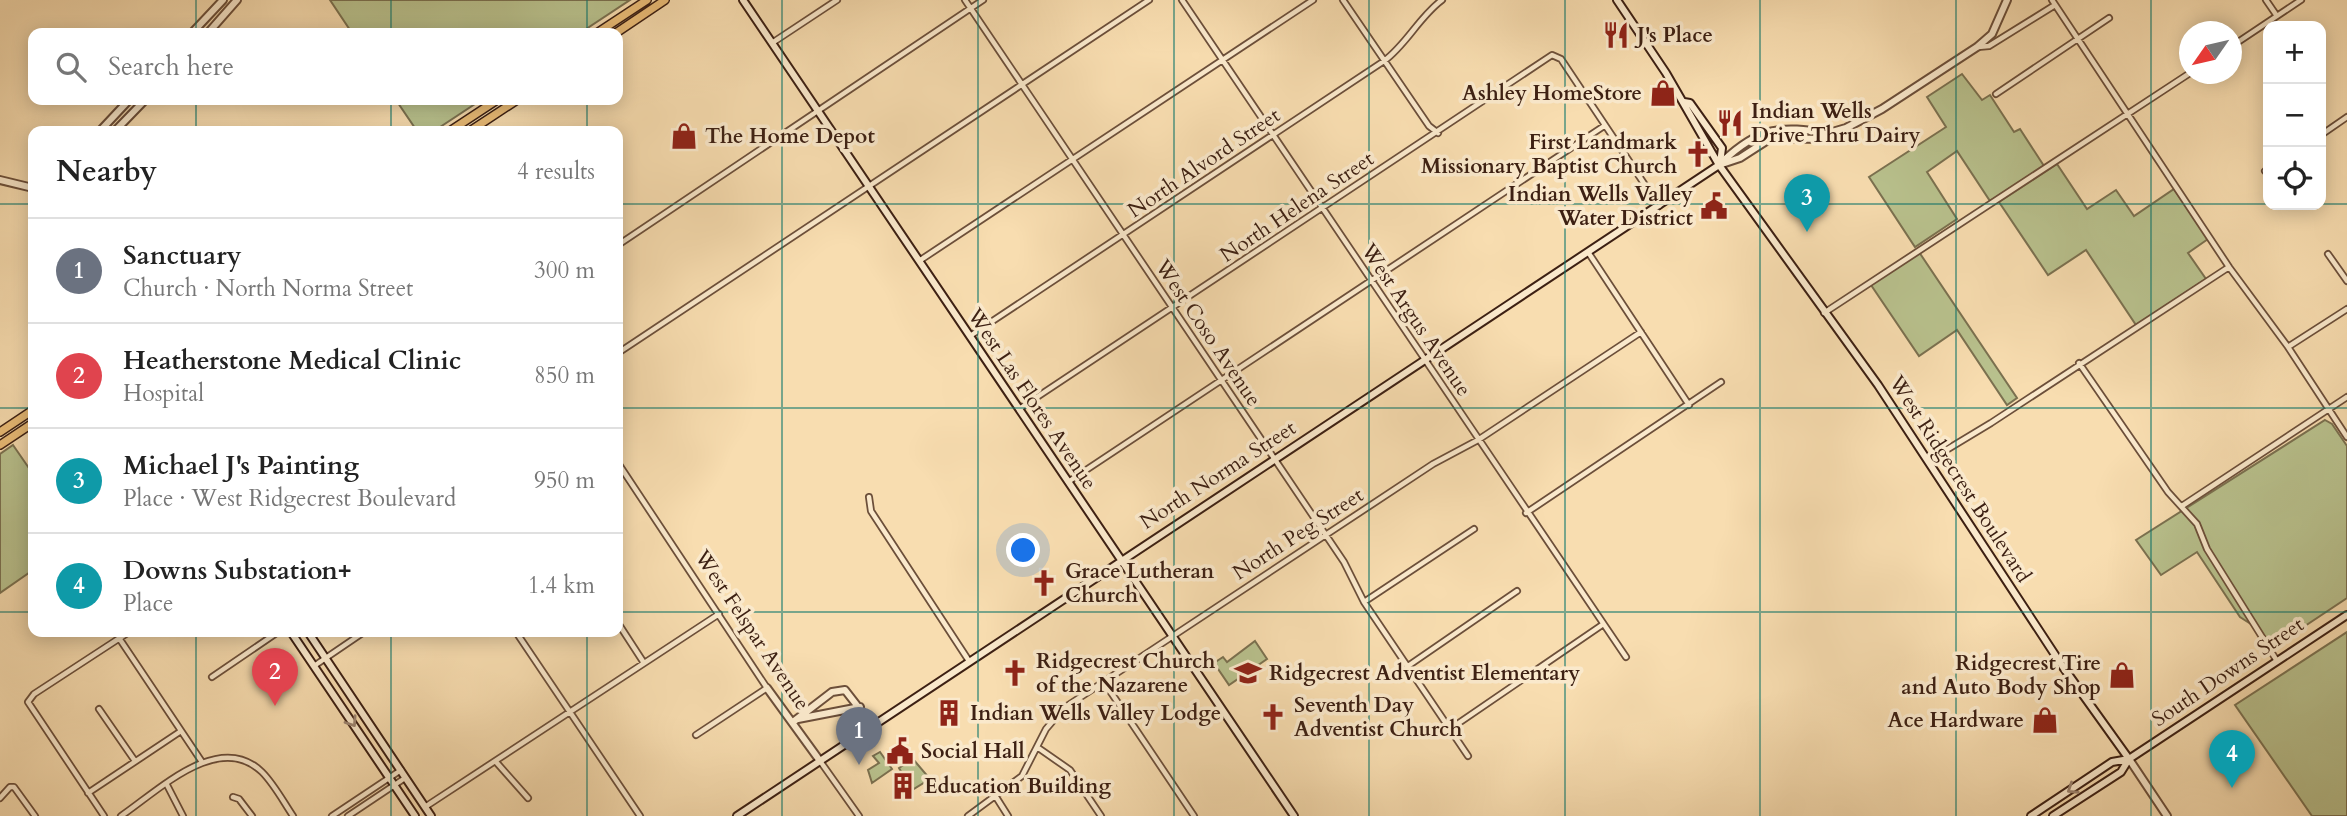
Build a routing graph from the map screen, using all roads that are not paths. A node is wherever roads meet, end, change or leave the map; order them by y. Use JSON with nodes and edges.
{"nodes":[{"id":1,"x":223,"y":0,"type":"edge"},
{"id":2,"x":237,"y":0,"type":"edge"},
{"id":3,"x":647,"y":0,"type":"edge"},
{"id":4,"x":665,"y":0,"type":"edge"},
{"id":5,"x":743,"y":0,"type":"edge"},
{"id":6,"x":836,"y":0,"type":"edge"},
{"id":7,"x":965,"y":0,"type":"edge"},
{"id":8,"x":983,"y":0,"type":"edge"},
{"id":9,"x":1149,"y":0,"type":"edge"},
{"id":10,"x":1182,"y":0,"type":"edge"},
{"id":11,"x":1313,"y":0,"type":"edge"},
{"id":12,"x":1343,"y":0,"type":"edge"},
{"id":13,"x":1442,"y":0,"type":"edge"},
{"id":14,"x":1617,"y":0,"type":"edge"},
{"id":15,"x":2007,"y":0,"type":"edge"},
{"id":16,"x":2266,"y":0,"type":"edge"},
{"id":17,"x":2301,"y":0,"type":"edge"},
{"id":18,"x":2053,"y":2,"type":"edge"},
{"id":19,"x":971,"y":8,"type":"junction"},
{"id":20,"x":2277,"y":16,"type":"junction"},
{"id":21,"x":2109,"y":18,"type":"dead end"},
{"id":22,"x":197,"y":28,"type":"edge"},
{"id":23,"x":212,"y":28,"type":"edge"},
{"id":24,"x":605,"y":28,"type":"edge"},
{"id":25,"x":623,"y":28,"type":"edge"},
{"id":26,"x":2080,"y":39,"type":"junction"},
{"id":27,"x":2242,"y":39,"type":"edge"},
{"id":28,"x":772,"y":43,"type":"junction"},
{"id":29,"x":1977,"y":47,"type":"junction"},
{"id":30,"x":1223,"y":60,"type":"junction"},
{"id":31,"x":1384,"y":61,"type":"junction"},
{"id":32,"x":2179,"y":80,"type":"edge"},
{"id":33,"x":1021,"y":84,"type":"junction"},
{"id":34,"x":1996,"y":94,"type":"dead end"},
{"id":35,"x":124,"y":105,"type":"edge"},
{"id":36,"x":140,"y":105,"type":"edge"},
{"id":37,"x":489,"y":105,"type":"edge"},
{"id":38,"x":509,"y":105,"type":"edge"},
{"id":39,"x":818,"y":111,"type":"junction"},
{"id":40,"x":2127,"y":115,"type":"junction"},
{"id":41,"x":2347,"y":117,"type":"edge"},
{"id":42,"x":105,"y":126,"type":"edge"},
{"id":43,"x":120,"y":126,"type":"edge"},
{"id":44,"x":458,"y":126,"type":"edge"},
{"id":45,"x":478,"y":126,"type":"edge"},
{"id":46,"x":1604,"y":127,"type":"junction"},
{"id":47,"x":2326,"y":132,"type":"edge"},
{"id":48,"x":1438,"y":133,"type":"junction"},
{"id":49,"x":1273,"y":135,"type":"junction"},
{"id":50,"x":1072,"y":160,"type":"junction"},
{"id":51,"x":1719,"y":165,"type":"junction"},
{"id":52,"x":0,"y":180,"type":"edge"},
{"id":53,"x":868,"y":186,"type":"junction"},
{"id":54,"x":28,"y":187,"type":"edge"},
{"id":55,"x":1658,"y":206,"type":"junction"},
{"id":56,"x":1322,"y":209,"type":"junction"},
{"id":57,"x":1123,"y":235,"type":"junction"},
{"id":58,"x":623,"y":242,"type":"edge"},
{"id":59,"x":1588,"y":252,"type":"junction"},
{"id":60,"x":2328,"y":254,"type":"dead end"},
{"id":61,"x":919,"y":261,"type":"junction"},
{"id":62,"x":2229,"y":267,"type":"junction"},
{"id":63,"x":1371,"y":281,"type":"junction"},
{"id":64,"x":2347,"y":281,"type":"edge"},
{"id":65,"x":1172,"y":309,"type":"junction"},
{"id":66,"x":2347,"y":309,"type":"edge"},
{"id":67,"x":1824,"y":313,"type":"junction"},
{"id":68,"x":1641,"y":332,"type":"junction"},
{"id":69,"x":970,"y":337,"type":"junction"},
{"id":70,"x":2288,"y":347,"type":"junction"},
{"id":71,"x":623,"y":350,"type":"edge"},
{"id":72,"x":1424,"y":360,"type":"junction"},
{"id":73,"x":2079,"y":363,"type":"junction"},
{"id":74,"x":1221,"y":381,"type":"junction"},
{"id":75,"x":1721,"y":382,"type":"dead end"},
{"id":76,"x":2347,"y":397,"type":"edge"},
{"id":77,"x":1689,"y":405,"type":"junction"},
{"id":78,"x":1019,"y":410,"type":"junction"},
{"id":79,"x":2328,"y":410,"type":"junction"},
{"id":80,"x":28,"y":413,"type":"edge"},
{"id":81,"x":28,"y":426,"type":"edge"},
{"id":82,"x":0,"y":432,"type":"edge"},
{"id":83,"x":2347,"y":437,"type":"edge"},
{"id":84,"x":1478,"y":440,"type":"junction"},
{"id":85,"x":0,"y":446,"type":"edge"},
{"id":86,"x":1274,"y":460,"type":"junction"},
{"id":87,"x":1928,"y":461,"type":"junction"},
{"id":88,"x":623,"y":471,"type":"edge"},
{"id":89,"x":1068,"y":482,"type":"junction"},
{"id":90,"x":869,"y":497,"type":"dead end"},
{"id":91,"x":2182,"y":506,"type":"junction"},
{"id":92,"x":1526,"y":513,"type":"junction"},
{"id":93,"x":1474,"y":529,"type":"dead end"},
{"id":94,"x":1325,"y":535,"type":"junction"},
{"id":95,"x":1120,"y":560,"type":"junction"},
{"id":96,"x":1517,"y":591,"type":"dead end"},
{"id":97,"x":1364,"y":602,"type":"junction"},
{"id":98,"x":719,"y":614,"type":"junction"},
{"id":99,"x":2347,"y":615,"type":"edge"},
{"id":100,"x":1602,"y":625,"type":"junction"},
{"id":101,"x":623,"y":631,"type":"edge"},
{"id":102,"x":1172,"y":636,"type":"junction"},
{"id":103,"x":271,"y":637,"type":"edge"},
{"id":104,"x":295,"y":637,"type":"edge"},
{"id":105,"x":311,"y":637,"type":"edge"},
{"id":106,"x":356,"y":637,"type":"edge"},
{"id":107,"x":519,"y":637,"type":"edge"},
{"id":108,"x":119,"y":638,"type":"joint"},
{"id":109,"x":1626,"y":657,"type":"dead end"},
{"id":110,"x":325,"y":658,"type":"junction"},
{"id":111,"x":2277,"y":661,"type":"junction"},
{"id":112,"x":970,"y":662,"type":"junction"},
{"id":113,"x":644,"y":663,"type":"junction"},
{"id":114,"x":314,"y":666,"type":"junction"},
{"id":115,"x":1408,"y":666,"type":"junction"},
{"id":116,"x":212,"y":677,"type":"dead end"},
{"id":117,"x":1104,"y":682,"type":"junction"},
{"id":118,"x":767,"y":688,"type":"junction"},
{"id":119,"x":860,"y":707,"type":"junction"},
{"id":120,"x":99,"y":709,"type":"dead end"},
{"id":121,"x":570,"y":712,"type":"junction"},
{"id":122,"x":794,"y":720,"type":"junction"},
{"id":123,"x":873,"y":726,"type":"junction"},
{"id":124,"x":1450,"y":729,"type":"junction"},
{"id":125,"x":181,"y":731,"type":"junction"},
{"id":126,"x":696,"y":735,"type":"dead end"},
{"id":127,"x":1037,"y":747,"type":"junction"},
{"id":128,"x":1468,"y":756,"type":"dead end"},
{"id":129,"x":2129,"y":759,"type":"junction"},
{"id":130,"x":135,"y":761,"type":"junction"},
{"id":131,"x":820,"y":761,"type":"junction"},
{"id":132,"x":202,"y":762,"type":"junction"},
{"id":133,"x":497,"y":763,"type":"junction"},
{"id":134,"x":401,"y":770,"type":"junction"},
{"id":135,"x":389,"y":778,"type":"junction"},
{"id":136,"x":405,"y":778,"type":"junction"},
{"id":137,"x":167,"y":785,"type":"junction"},
{"id":138,"x":394,"y":785,"type":"junction"},
{"id":139,"x":88,"y":793,"type":"junction"},
{"id":140,"x":233,"y":797,"type":"dead end"},
{"id":141,"x":996,"y":797,"type":"junction"},
{"id":142,"x":0,"y":798,"type":"edge"},
{"id":143,"x":527,"y":798,"type":"dead end"},
{"id":144,"x":425,"y":807,"type":"junction"},
{"id":145,"x":291,"y":815,"type":"edge"},
{"id":146,"x":36,"y":816,"type":"edge"},
{"id":147,"x":104,"y":816,"type":"edge"},
{"id":148,"x":121,"y":816,"type":"edge"},
{"id":149,"x":183,"y":816,"type":"edge"},
{"id":150,"x":252,"y":816,"type":"edge"},
{"id":151,"x":332,"y":816,"type":"edge"},
{"id":152,"x":348,"y":816,"type":"edge"},
{"id":153,"x":415,"y":816,"type":"edge"},
{"id":154,"x":431,"y":816,"type":"edge"},
{"id":155,"x":640,"y":816,"type":"edge"},
{"id":156,"x":737,"y":816,"type":"edge"},
{"id":157,"x":859,"y":816,"type":"edge"},
{"id":158,"x":968,"y":816,"type":"edge"},
{"id":159,"x":1008,"y":816,"type":"edge"},
{"id":160,"x":1101,"y":816,"type":"edge"},
{"id":161,"x":1194,"y":816,"type":"edge"},
{"id":162,"x":1294,"y":816,"type":"edge"},
{"id":163,"x":2031,"y":816,"type":"edge"},
{"id":164,"x":2053,"y":816,"type":"edge"},
{"id":165,"x":2167,"y":816,"type":"edge"}],
"edges":[{"from":1,"to":22,"type":"main road"},
{"from":2,"to":23,"type":"main road"},
{"from":3,"to":24,"type":"main road"},
{"from":4,"to":25,"type":"main road"},
{"from":5,"to":28,"type":"main road","name":"West Las Flores Avenue"},
{"from":6,"to":28,"type":"street"},
{"from":7,"to":19,"type":"street","name":"West Coso Avenue"},
{"from":8,"to":19,"type":"street"},
{"from":9,"to":33,"type":"street"},
{"from":10,"to":30,"type":"street","name":"West Argus Avenue"},
{"from":11,"to":30,"type":"street"},
{"from":12,"to":31,"type":"street"},
{"from":13,"to":31,"type":"street","name":"North Alvord Street"},
{"from":14,"to":51,"type":"main road","name":"West Ridgecrest Boulevard"},
{"from":15,"to":29,"type":"main road"},
{"from":16,"to":20,"type":"street"},
{"from":17,"to":20,"type":"street"},
{"from":18,"to":26,"type":"street"},
{"from":18,"to":29,"type":"street"},
{"from":19,"to":33,"type":"street","name":"West Coso Avenue"},
{"from":19,"to":39,"type":"street"},
{"from":20,"to":27,"type":"street"},
{"from":21,"to":26,"type":"street"},
{"from":26,"to":34,"type":"street"},
{"from":26,"to":40,"type":"street"},
{"from":28,"to":39,"type":"main road","name":"West Las Flores Avenue"},
{"from":29,"to":51,"type":"main road","name":"North Norma Street"},
{"from":30,"to":49,"type":"street","name":"West Argus Avenue"},
{"from":30,"to":50,"type":"street"},
{"from":31,"to":48,"type":"street"},
{"from":31,"to":49,"type":"street","name":"North Alvord Street"},
{"from":32,"to":40,"type":"street"},
{"from":33,"to":50,"type":"street","name":"West Coso Avenue"},
{"from":33,"to":53,"type":"street"},
{"from":35,"to":42,"type":"main road"},
{"from":36,"to":43,"type":"main road"},
{"from":37,"to":44,"type":"main road"},
{"from":38,"to":45,"type":"main road"},
{"from":39,"to":53,"type":"main road","name":"West Las Flores Avenue"},
{"from":39,"to":58,"type":"street"},
{"from":40,"to":62,"type":"street"},
{"from":40,"to":67,"type":"street"},
{"from":41,"to":47,"type":"street"},
{"from":46,"to":48,"type":"street","name":"North Helena Street"},
{"from":46,"to":55,"type":"street"},
{"from":46,"to":63,"type":"street"},
{"from":48,"to":56,"type":"street","name":"North Helena Street"},
{"from":49,"to":56,"type":"street","name":"West Argus Avenue"},
{"from":49,"to":57,"type":"street","name":"North Alvord Street"},
{"from":50,"to":57,"type":"street","name":"West Coso Avenue"},
{"from":50,"to":61,"type":"street"},
{"from":51,"to":55,"type":"main road","name":"North Norma Street"},
{"from":51,"to":67,"type":"main road","name":"West Ridgecrest Boulevard"},
{"from":52,"to":54,"type":"main road"},
{"from":53,"to":61,"type":"main road","name":"West Las Flores Avenue"},
{"from":53,"to":71,"type":"street"},
{"from":55,"to":59,"type":"main road","name":"North Norma Street"},
{"from":56,"to":63,"type":"street","name":"West Argus Avenue"},
{"from":56,"to":65,"type":"street","name":"North Helena Street"},
{"from":57,"to":65,"type":"street","name":"West Coso Avenue"},
{"from":57,"to":69,"type":"street","name":"North Alvord Street"},
{"from":59,"to":68,"type":"street"},
{"from":59,"to":72,"type":"main road","name":"North Norma Street"},
{"from":60,"to":64,"type":"street"},
{"from":61,"to":69,"type":"main road","name":"West Las Flores Avenue"},
{"from":62,"to":70,"type":"street"},
{"from":62,"to":73,"type":"street"},
{"from":63,"to":72,"type":"street","name":"West Argus Avenue"},
{"from":63,"to":74,"type":"street"},
{"from":65,"to":74,"type":"street","name":"West Coso Avenue"},
{"from":65,"to":78,"type":"street","name":"North Helena Street"},
{"from":66,"to":70,"type":"street"},
{"from":67,"to":87,"type":"main road","name":"West Ridgecrest Boulevard"},
{"from":68,"to":77,"type":"street"},
{"from":68,"to":84,"type":"street","name":"North Peg Street"},
{"from":69,"to":78,"type":"main road","name":"West Las Flores Avenue"},
{"from":70,"to":79,"type":"street"},
{"from":72,"to":84,"type":"street","name":"West Argus Avenue"},
{"from":72,"to":86,"type":"main road","name":"North Norma Street"},
{"from":73,"to":87,"type":"street"},
{"from":73,"to":91,"type":"street"},
{"from":74,"to":86,"type":"street","name":"West Coso Avenue"},
{"from":74,"to":89,"type":"street"},
{"from":75,"to":77,"type":"street"},
{"from":76,"to":79,"type":"street"},
{"from":77,"to":92,"type":"street"},
{"from":78,"to":89,"type":"main road","name":"West Las Flores Avenue"},
{"from":79,"to":83,"type":"street"},
{"from":79,"to":91,"type":"street"},
{"from":80,"to":82,"type":"main road"},
{"from":81,"to":85,"type":"main road"},
{"from":84,"to":92,"type":"street","name":"West Argus Avenue"},
{"from":84,"to":94,"type":"street","name":"North Peg Street"},
{"from":86,"to":94,"type":"street","name":"West Coso Avenue"},
{"from":86,"to":95,"type":"main road","name":"North Norma Street"},
{"from":87,"to":129,"type":"main road","name":"West Ridgecrest Boulevard"},
{"from":88,"to":98,"type":"street","name":"West Felspar Avenue"},
{"from":89,"to":95,"type":"main road","name":"West Las Flores Avenue"},
{"from":90,"to":112,"type":"street"},
{"from":91,"to":111,"type":"street"},
{"from":92,"to":100,"type":"street","name":"West Argus Avenue"},
{"from":93,"to":97,"type":"street"},
{"from":94,"to":97,"type":"street","name":"West Coso Avenue"},
{"from":94,"to":102,"type":"street","name":"North Peg Street"},
{"from":95,"to":102,"type":"main road","name":"West Las Flores Avenue"},
{"from":95,"to":112,"type":"main road","name":"North Norma Street"},
{"from":96,"to":115,"type":"street"},
{"from":97,"to":115,"type":"street","name":"West Coso Avenue"},
{"from":98,"to":113,"type":"street"},
{"from":98,"to":118,"type":"street","name":"West Felspar Avenue"},
{"from":99,"to":111,"type":"main road","name":"South Downs Street"},
{"from":100,"to":109,"type":"street","name":"West Argus Avenue"},
{"from":100,"to":124,"type":"street"},
{"from":101,"to":113,"type":"street"},
{"from":102,"to":117,"type":"street","name":"North Peg Street"},
{"from":102,"to":162,"type":"main road","name":"West Las Flores Avenue"},
{"from":103,"to":116,"type":"street"},
{"from":104,"to":114,"type":"main road"},
{"from":105,"to":110,"type":"main road"},
{"from":106,"to":110,"type":"street"},
{"from":107,"to":121,"type":"street"},
{"from":108,"to":125,"type":"street"},
{"from":108,"to":139,"type":"street"},
{"from":110,"to":114,"type":"street"},
{"from":110,"to":134,"type":"main road"},
{"from":111,"to":129,"type":"main road","name":"South Downs Street"},
{"from":112,"to":123,"type":"main road","name":"North Norma Street"},
{"from":113,"to":121,"type":"street"},
{"from":114,"to":135,"type":"main road","one_way":true},
{"from":115,"to":124,"type":"street","name":"West Coso Avenue"},
{"from":117,"to":127,"type":"street","name":"North Peg Street"},
{"from":117,"to":161,"type":"street"},
{"from":118,"to":122,"type":"main road","name":"West Felspar Avenue"},
{"from":118,"to":126,"type":"street"},
{"from":119,"to":122,"type":"main road"},
{"from":119,"to":122,"type":"main road"},
{"from":119,"to":123,"type":"main road"},
{"from":120,"to":130,"type":"street"},
{"from":121,"to":133,"type":"street"},
{"from":121,"to":155,"type":"street"},
{"from":122,"to":131,"type":"main road","name":"West Felspar Avenue"},
{"from":123,"to":131,"type":"main road","name":"North Norma Street"},
{"from":124,"to":128,"type":"street","name":"West Coso Avenue"},
{"from":125,"to":130,"type":"street"},
{"from":125,"to":132,"type":"street"},
{"from":127,"to":141,"type":"street","name":"North Peg Street"},
{"from":127,"to":160,"type":"street"},
{"from":129,"to":163,"type":"main road","one_way":true},
{"from":129,"to":164,"type":"main road"},
{"from":129,"to":165,"type":"main road","name":"West Ridgecrest Boulevard"},
{"from":130,"to":139,"type":"street"},
{"from":131,"to":156,"type":"main road","name":"North Norma Street"},
{"from":131,"to":157,"type":"street","name":"West Felspar Avenue"},
{"from":132,"to":137,"type":"street"},
{"from":132,"to":145,"type":"street"},
{"from":133,"to":143,"type":"street"},
{"from":133,"to":144,"type":"street"},
{"from":134,"to":135,"type":"street"},
{"from":134,"to":136,"type":"main road"},
{"from":135,"to":138,"type":"main road"},
{"from":135,"to":151,"type":"street"},
{"from":136,"to":138,"type":"street"},
{"from":136,"to":144,"type":"main road"},
{"from":137,"to":148,"type":"street"},
{"from":137,"to":149,"type":"street"},
{"from":138,"to":152,"type":"street"},
{"from":138,"to":153,"type":"main road"},
{"from":139,"to":147,"type":"street"},
{"from":140,"to":150,"type":"street"},
{"from":141,"to":158,"type":"street","name":"North Peg Street"},
{"from":141,"to":159,"type":"street"},
{"from":142,"to":146,"type":"street"},
{"from":144,"to":154,"type":"main road"}]}
